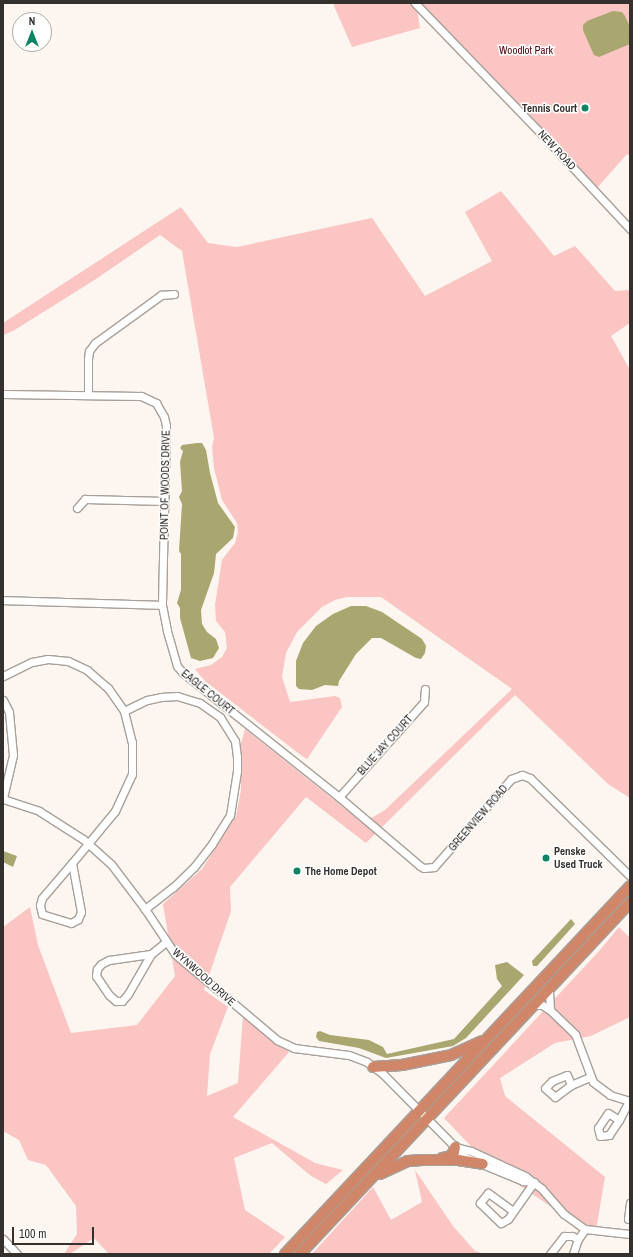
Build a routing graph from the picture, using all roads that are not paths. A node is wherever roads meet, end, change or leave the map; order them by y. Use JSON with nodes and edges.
{"nodes":[{"id":1,"x":415,"y":3,"type":"edge"},
{"id":2,"x":630,"y":229,"type":"edge"},
{"id":3,"x":174,"y":294,"type":"dead end"},
{"id":4,"x":3,"y":394,"type":"edge"},
{"id":5,"x":88,"y":395,"type":"junction"},
{"id":6,"x":165,"y":501,"type":"junction"},
{"id":7,"x":77,"y":508,"type":"dead end"},
{"id":8,"x":3,"y":600,"type":"edge"},
{"id":9,"x":162,"y":605,"type":"junction"},
{"id":10,"x":3,"y":676,"type":"edge"},
{"id":11,"x":425,"y":689,"type":"dead end"},
{"id":12,"x":3,"y":700,"type":"edge"},
{"id":13,"x":124,"y":711,"type":"junction"},
{"id":14,"x":339,"y":797,"type":"junction"},
{"id":15,"x":3,"y":798,"type":"edge"},
{"id":16,"x":88,"y":844,"type":"junction"},
{"id":17,"x":72,"y":863,"type":"junction"},
{"id":18,"x":630,"y":876,"type":"edge"},
{"id":19,"x":630,"y":886,"type":"edge"},
{"id":20,"x":630,"y":902,"type":"edge"},
{"id":21,"x":144,"y":909,"type":"junction"},
{"id":22,"x":166,"y":942,"type":"junction"},
{"id":23,"x":151,"y":954,"type":"junction"},
{"id":24,"x":549,"y":991,"type":"junction"},
{"id":25,"x":536,"y":1005,"type":"junction"},
{"id":26,"x":550,"y":1010,"type":"junction"},
{"id":27,"x":491,"y":1036,"type":"junction"},
{"id":28,"x":402,"y":1066,"type":"junction"},
{"id":29,"x":373,"y":1067,"type":"junction"},
{"id":30,"x":383,"y":1074,"type":"junction"},
{"id":31,"x":590,"y":1077,"type":"junction"},
{"id":32,"x":571,"y":1085,"type":"dead end"},
{"id":33,"x":629,"y":1101,"type":"edge"},
{"id":34,"x":419,"y":1113,"type":"junction"},
{"id":35,"x":427,"y":1120,"type":"junction"},
{"id":36,"x":619,"y":1120,"type":"dead end"},
{"id":37,"x":454,"y":1147,"type":"junction"},
{"id":38,"x":438,"y":1159,"type":"junction"},
{"id":39,"x":483,"y":1164,"type":"junction"},
{"id":40,"x":369,"y":1180,"type":"junction"},
{"id":41,"x":534,"y":1182,"type":"junction"},
{"id":42,"x":630,"y":1203,"type":"edge"},
{"id":43,"x":513,"y":1211,"type":"junction"},
{"id":44,"x":628,"y":1219,"type":"dead end"},
{"id":45,"x":585,"y":1229,"type":"junction"},
{"id":46,"x":630,"y":1234,"type":"edge"},
{"id":47,"x":3,"y":1239,"type":"edge"},
{"id":48,"x":578,"y":1239,"type":"junction"},
{"id":49,"x":17,"y":1254,"type":"edge"},
{"id":50,"x":285,"y":1254,"type":"edge"},
{"id":51,"x":300,"y":1254,"type":"edge"},
{"id":52,"x":550,"y":1254,"type":"edge"},
{"id":53,"x":573,"y":1254,"type":"edge"}],
"edges":[{"from":1,"to":2,"type":"street","name":"NEW ROAD"},
{"from":3,"to":5,"type":"street"},
{"from":4,"to":5,"type":"street","name":"POINT OF WOODS DRIVE"},
{"from":5,"to":6,"type":"street","name":"POINT OF WOODS DRIVE"},
{"from":6,"to":7,"type":"street"},
{"from":6,"to":9,"type":"street","name":"POINT OF WOODS DRIVE"},
{"from":8,"to":9,"type":"street"},
{"from":9,"to":14,"type":"street","name":"EAGLE COURT"},
{"from":10,"to":13,"type":"street"},
{"from":11,"to":14,"type":"street","name":"BLUE JAY COURT"},
{"from":12,"to":15,"type":"street"},
{"from":13,"to":16,"type":"street"},
{"from":13,"to":21,"type":"street"},
{"from":14,"to":18,"type":"street","name":"GREENVIEW ROAD"},
{"from":15,"to":16,"type":"street","name":"WYNWOOD DRIVE"},
{"from":16,"to":17,"type":"street"},
{"from":16,"to":21,"type":"street","name":"WYNWOOD DRIVE"},
{"from":17,"to":17,"type":"street"},
{"from":19,"to":27,"type":"highway"},
{"from":20,"to":24,"type":"highway"},
{"from":21,"to":22,"type":"street","name":"WYNWOOD DRIVE"},
{"from":22,"to":23,"type":"street"},
{"from":22,"to":29,"type":"street","name":"WYNWOOD DRIVE"},
{"from":23,"to":23,"type":"street"},
{"from":24,"to":25,"type":"highway"},
{"from":24,"to":26,"type":"street"},
{"from":25,"to":26,"type":"street"},
{"from":25,"to":35,"type":"highway"},
{"from":26,"to":31,"type":"street"},
{"from":27,"to":28,"type":"highway"},
{"from":27,"to":34,"type":"highway"},
{"from":28,"to":29,"type":"highway"},
{"from":28,"to":30,"type":"highway"},
{"from":29,"to":30,"type":"street","name":"WYNWOOD DRIVE"},
{"from":30,"to":34,"type":"street","name":"WYNWOOD DRIVE"},
{"from":31,"to":32,"type":"street"},
{"from":31,"to":33,"type":"street"},
{"from":33,"to":36,"type":"street"},
{"from":34,"to":35,"type":"street","name":"WYNWOOD DRIVE"},
{"from":34,"to":50,"type":"highway"},
{"from":35,"to":37,"type":"street","name":"WYNWOOD DRIVE"},
{"from":35,"to":40,"type":"highway"},
{"from":37,"to":38,"type":"highway"},
{"from":37,"to":39,"type":"street","name":"WYNWOOD DRIVE"},
{"from":37,"to":41,"type":"street"},
{"from":38,"to":39,"type":"highway"},
{"from":38,"to":40,"type":"highway"},
{"from":39,"to":41,"type":"street","name":"WYNWOOD DRIVE"},
{"from":40,"to":51,"type":"highway"},
{"from":41,"to":43,"type":"street"},
{"from":41,"to":45,"type":"street"},
{"from":42,"to":44,"type":"street"},
{"from":43,"to":43,"type":"street"},
{"from":45,"to":46,"type":"street"},
{"from":45,"to":48,"type":"street"},
{"from":47,"to":49,"type":"street"},
{"from":48,"to":52,"type":"street"},
{"from":48,"to":53,"type":"street"}]}
